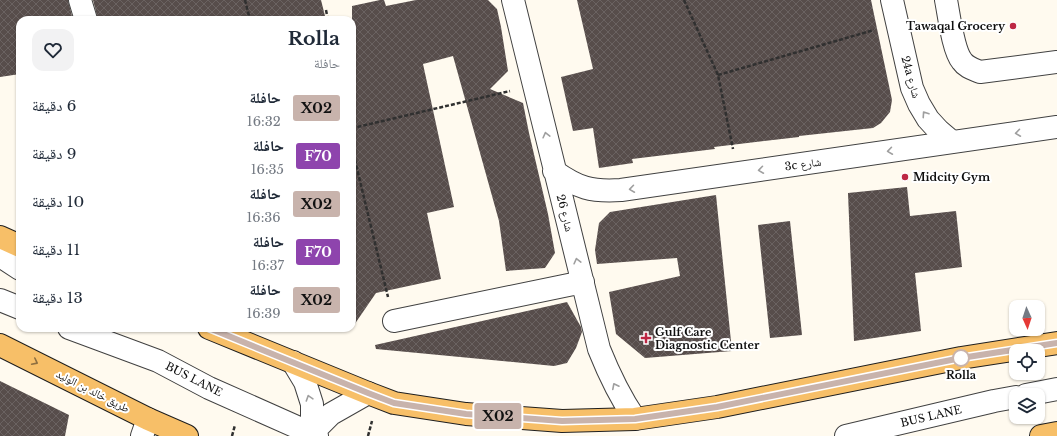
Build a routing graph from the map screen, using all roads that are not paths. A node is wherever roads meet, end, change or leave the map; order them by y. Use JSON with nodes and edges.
{"nodes":[{"id":1,"x":80,"y":0,"type":"edge"},
{"id":2,"x":513,"y":0,"type":"edge"},
{"id":3,"x":892,"y":0,"type":"edge"},
{"id":4,"x":946,"y":0,"type":"edge"},
{"id":5,"x":85,"y":16,"type":"edge"},
{"id":6,"x":1057,"y":62,"type":"edge"},
{"id":7,"x":1057,"y":127,"type":"edge"},
{"id":8,"x":952,"y":142,"type":"junction"},
{"id":9,"x":554,"y":170,"type":"junction"},
{"id":10,"x":0,"y":237,"type":"edge"},
{"id":11,"x":16,"y":244,"type":"edge"},
{"id":12,"x":0,"y":256,"type":"edge"},
{"id":13,"x":16,"y":266,"type":"edge"},
{"id":14,"x":583,"y":282,"type":"junction"},
{"id":15,"x":0,"y":300,"type":"edge"},
{"id":16,"x":16,"y":306,"type":"edge"},
{"id":17,"x":394,"y":321,"type":"road end"},
{"id":18,"x":80,"y":332,"type":"edge"},
{"id":19,"x":114,"y":332,"type":"edge"},
{"id":20,"x":219,"y":332,"type":"edge"},
{"id":21,"x":1057,"y":343,"type":"edge"},
{"id":22,"x":0,"y":345,"type":"edge"},
{"id":23,"x":158,"y":361,"type":"junction"},
{"id":24,"x":293,"y":362,"type":"junction"},
{"id":25,"x":1057,"y":389,"type":"edge"},
{"id":26,"x":1045,"y":391,"type":"edge"},
{"id":27,"x":368,"y":393,"type":"junction"},
{"id":28,"x":1009,"y":398,"type":"edge"},
{"id":29,"x":635,"y":419,"type":"junction"},
{"id":30,"x":145,"y":428,"type":"edge"},
{"id":31,"x":1057,"y":433,"type":"edge"},
{"id":32,"x":312,"y":435,"type":"edge"},
{"id":33,"x":186,"y":436,"type":"edge"},
{"id":34,"x":846,"y":436,"type":"edge"},
{"id":35,"x":1041,"y":436,"type":"edge"}],
"edges":[{"from":1,"to":5,"type":"street"},
{"from":9,"to":2,"type":"street","name":"شارع 26","one_way":true},
{"from":8,"to":3,"type":"street","name":"24a شارع","one_way":true},
{"from":4,"to":6,"type":"street"},
{"from":7,"to":8,"type":"street","name":"3c شارع","one_way":true},
{"from":8,"to":9,"type":"street","name":"3c شارع","one_way":true},
{"from":14,"to":9,"type":"street","name":"شارع 26","one_way":true},
{"from":10,"to":11,"type":"main road"},
{"from":12,"to":13,"type":"street"},
{"from":14,"to":17,"type":"street"},
{"from":29,"to":14,"type":"street","name":"شارع 26","one_way":true},
{"from":15,"to":16,"type":"street"},
{"from":18,"to":23,"type":"street","name":"BUS LANE"},
{"from":19,"to":23,"type":"street"},
{"from":20,"to":24,"type":"main road"},
{"from":21,"to":29,"type":"main road"},
{"from":22,"to":30,"type":"main road","name":"طريق خالد بن الوليد","one_way":true},
{"from":23,"to":32,"type":"street","name":"BUS LANE"},
{"from":24,"to":27,"type":"main road"},
{"from":32,"to":24,"type":"street","one_way":true},
{"from":25,"to":26,"type":"street"},
{"from":27,"to":29,"type":"main road"},
{"from":27,"to":32,"type":"street"},
{"from":28,"to":34,"type":"street","name":"BUS LANE"},
{"from":30,"to":33,"type":"main road","name":"طريق خالد بن الوليد"},
{"from":31,"to":35,"type":"main road"}]}
